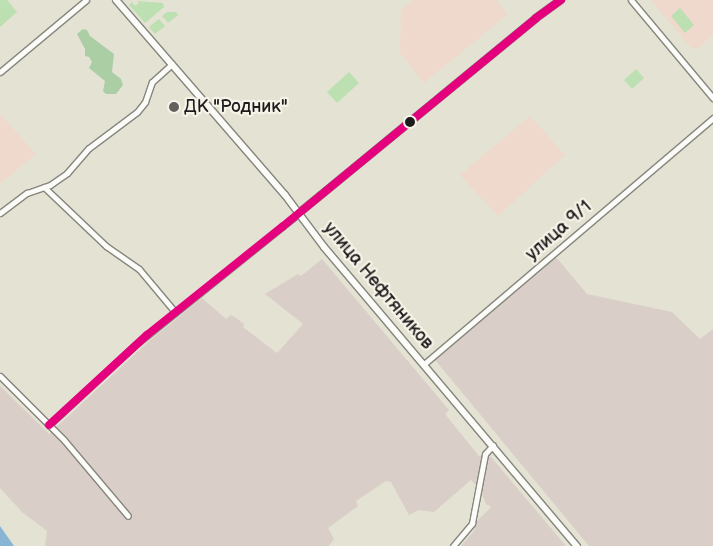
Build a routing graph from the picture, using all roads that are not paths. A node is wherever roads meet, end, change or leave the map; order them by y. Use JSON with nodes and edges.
{"nodes":[{"id":1,"x":86,"y":0,"type":"edge"},
{"id":2,"x":116,"y":0,"type":"edge"},
{"id":3,"x":555,"y":0,"type":"edge"},
{"id":4,"x":561,"y":0,"type":"edge"},
{"id":5,"x":631,"y":0,"type":"edge"},
{"id":6,"x":540,"y":15,"type":"junction"},
{"id":7,"x":172,"y":64,"type":"junction"},
{"id":8,"x":0,"y":72,"type":"edge"},
{"id":9,"x":713,"y":98,"type":"edge"},
{"id":10,"x":713,"y":118,"type":"edge"},
{"id":11,"x":44,"y":186,"type":"junction"},
{"id":12,"x":0,"y":213,"type":"edge"},
{"id":13,"x":299,"y":213,"type":"junction"},
{"id":14,"x":176,"y":312,"type":"junction"},
{"id":15,"x":424,"y":364,"type":"junction"},
{"id":16,"x":0,"y":376,"type":"edge"},
{"id":17,"x":50,"y":425,"type":"junction"},
{"id":18,"x":492,"y":445,"type":"junction"},
{"id":19,"x":128,"y":516,"type":"dead end"},
{"id":20,"x":453,"y":546,"type":"edge"},
{"id":21,"x":577,"y":546,"type":"edge"}],
"edges":[{"from":1,"to":8,"type":"street"},
{"from":2,"to":7,"type":"street","name":"улица Нефтяников"},
{"from":3,"to":6,"type":"street"},
{"from":4,"to":6,"type":"street"},
{"from":5,"to":9,"type":"street"},
{"from":6,"to":13,"type":"street"},
{"from":7,"to":11,"type":"street"},
{"from":7,"to":13,"type":"street","name":"улица Нефтяников"},
{"from":10,"to":15,"type":"street","name":"улица 9/1"},
{"from":11,"to":12,"type":"street"},
{"from":11,"to":14,"type":"street"},
{"from":13,"to":14,"type":"street"},
{"from":13,"to":15,"type":"street","name":"улица Нефтяников"},
{"from":14,"to":17,"type":"street"},
{"from":15,"to":18,"type":"street","name":"улица Нефтяников"},
{"from":16,"to":17,"type":"street"},
{"from":17,"to":19,"type":"street"},
{"from":18,"to":20,"type":"street"},
{"from":18,"to":21,"type":"street","name":"улица Нефтяников"}]}
